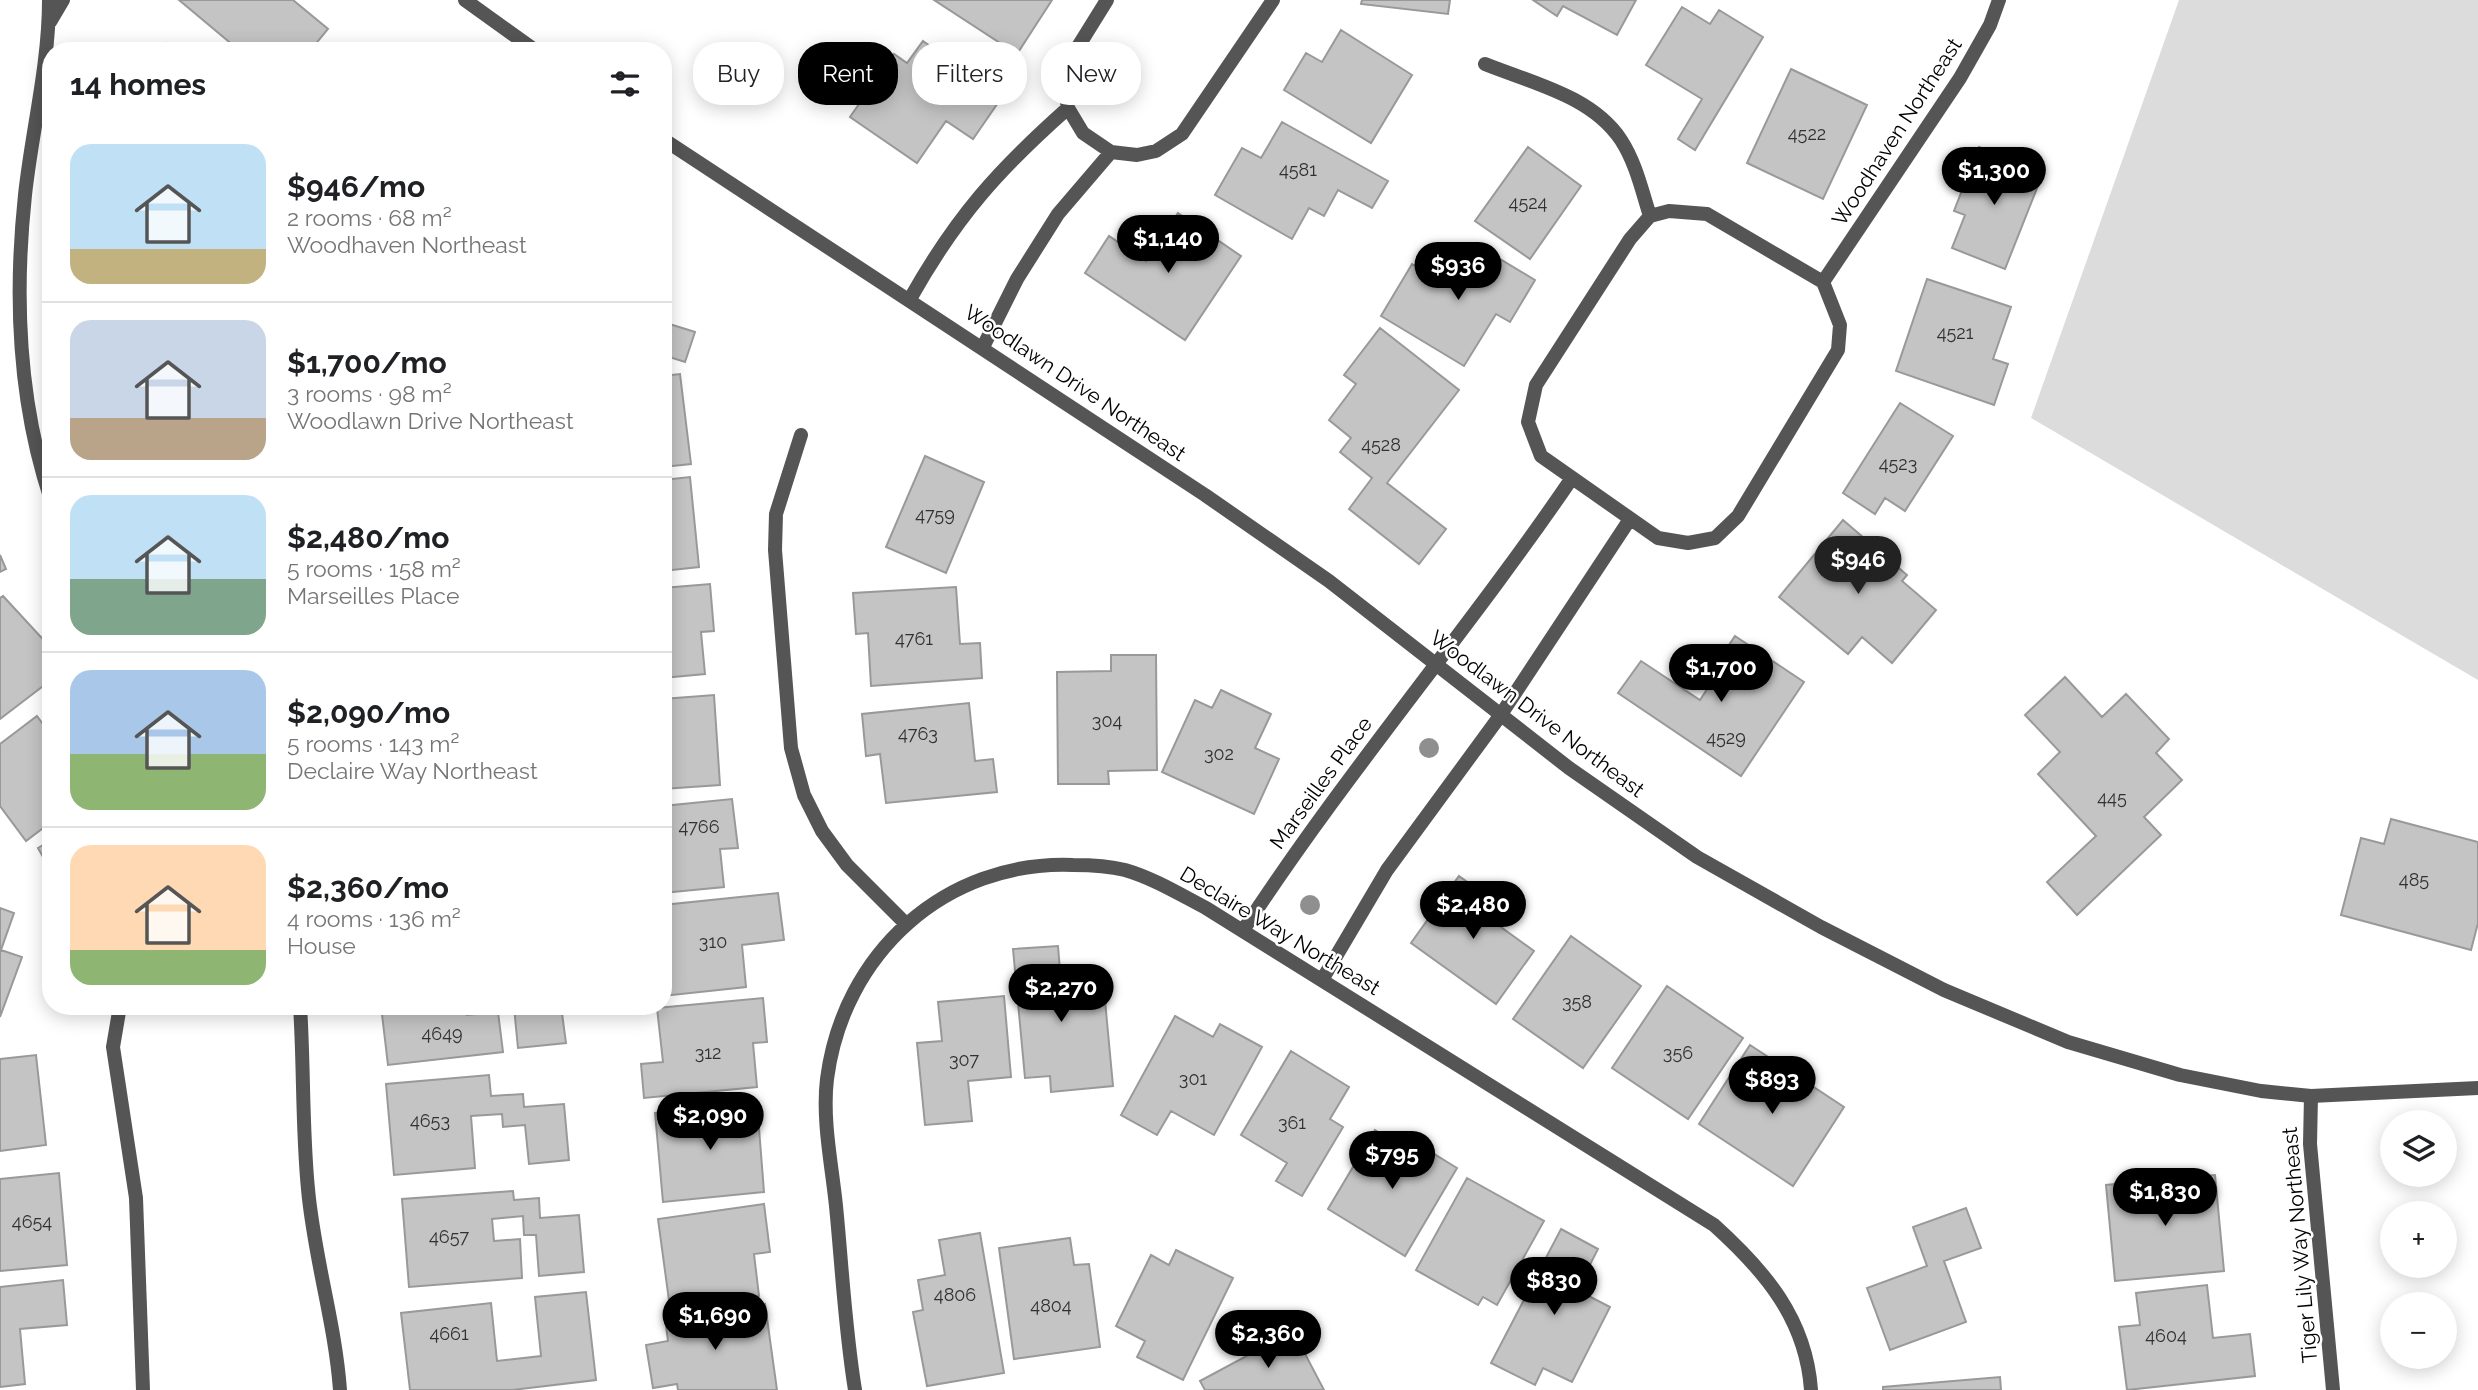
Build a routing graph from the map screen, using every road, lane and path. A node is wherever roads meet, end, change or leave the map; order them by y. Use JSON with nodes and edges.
{"nodes":[{"id":1,"x":49,"y":0,"type":"edge"},
{"id":2,"x":63,"y":0,"type":"edge"},
{"id":3,"x":464,"y":0,"type":"edge"},
{"id":4,"x":1107,"y":0,"type":"edge"},
{"id":5,"x":1273,"y":0,"type":"edge"},
{"id":6,"x":1999,"y":0,"type":"edge"},
{"id":7,"x":49,"y":23,"type":"junction"},
{"id":8,"x":46,"y":42,"type":"edge"},
{"id":9,"x":523,"y":42,"type":"edge"},
{"id":10,"x":1485,"y":64,"type":"dead end"},
{"id":11,"x":42,"y":73,"type":"edge"},
{"id":12,"x":1068,"y":108,"type":"junction"},
{"id":13,"x":672,"y":145,"type":"edge"},
{"id":14,"x":1111,"y":152,"type":"junction"},
{"id":15,"x":1650,"y":216,"type":"junction"},
{"id":16,"x":1823,"y":282,"type":"junction"},
{"id":17,"x":910,"y":299,"type":"junction"},
{"id":18,"x":983,"y":346,"type":"junction"},
{"id":19,"x":801,"y":435,"type":"dead end"},
{"id":20,"x":42,"y":467,"type":"edge"},
{"id":21,"x":1572,"y":478,"type":"junction"},
{"id":22,"x":1630,"y":519,"type":"junction"},
{"id":23,"x":1437,"y":666,"type":"junction"},
{"id":24,"x":1500,"y":716,"type":"junction"},
{"id":25,"x":906,"y":924,"type":"junction"},
{"id":26,"x":1244,"y":929,"type":"junction"},
{"id":27,"x":1322,"y":980,"type":"junction"},
{"id":28,"x":118,"y":1015,"type":"edge"},
{"id":29,"x":300,"y":1015,"type":"edge"},
{"id":30,"x":2478,"y":1088,"type":"edge"},
{"id":31,"x":2311,"y":1096,"type":"junction"},
{"id":32,"x":143,"y":1390,"type":"edge"},
{"id":33,"x":340,"y":1390,"type":"edge"},
{"id":34,"x":855,"y":1390,"type":"edge"},
{"id":35,"x":1811,"y":1390,"type":"edge"},
{"id":36,"x":2333,"y":1390,"type":"edge"}],
"edges":[{"from":1,"to":7,"type":"street"},
{"from":2,"to":7,"type":"street"},
{"from":3,"to":9,"type":"street"},
{"from":4,"to":12,"type":"street"},
{"from":5,"to":14,"type":"street"},
{"from":6,"to":16,"type":"street","name":"Woodhaven Northeast"},
{"from":7,"to":8,"type":"street"},
{"from":10,"to":15,"type":"street"},
{"from":11,"to":20,"type":"street"},
{"from":12,"to":14,"type":"street"},
{"from":12,"to":17,"type":"street"},
{"from":13,"to":17,"type":"street","name":"Woodlawn Drive Northeast"},
{"from":14,"to":18,"type":"street"},
{"from":15,"to":16,"type":"street"},
{"from":15,"to":21,"type":"street"},
{"from":16,"to":22,"type":"street"},
{"from":17,"to":18,"type":"street","name":"Woodlawn Drive Northeast"},
{"from":18,"to":23,"type":"street","name":"Woodlawn Drive Northeast"},
{"from":19,"to":25,"type":"street"},
{"from":21,"to":22,"type":"street"},
{"from":21,"to":23,"type":"street"},
{"from":22,"to":24,"type":"street"},
{"from":23,"to":24,"type":"street","name":"Woodlawn Drive Northeast"},
{"from":23,"to":26,"type":"street","name":"Marseilles Place"},
{"from":24,"to":27,"type":"street"},
{"from":24,"to":31,"type":"street","name":"Woodlawn Drive Northeast"},
{"from":25,"to":26,"type":"street","name":"Declaire Way Northeast"},
{"from":25,"to":34,"type":"street","name":"Declaire Way Northeast"},
{"from":26,"to":27,"type":"street","name":"Declaire Way Northeast"},
{"from":27,"to":35,"type":"street","name":"Declaire Way Northeast"},
{"from":28,"to":32,"type":"street"},
{"from":29,"to":33,"type":"street"},
{"from":30,"to":31,"type":"street","name":"Woodlawn Drive Northeast"},
{"from":31,"to":36,"type":"street","name":"Tiger Lily Way Northeast"}]}
